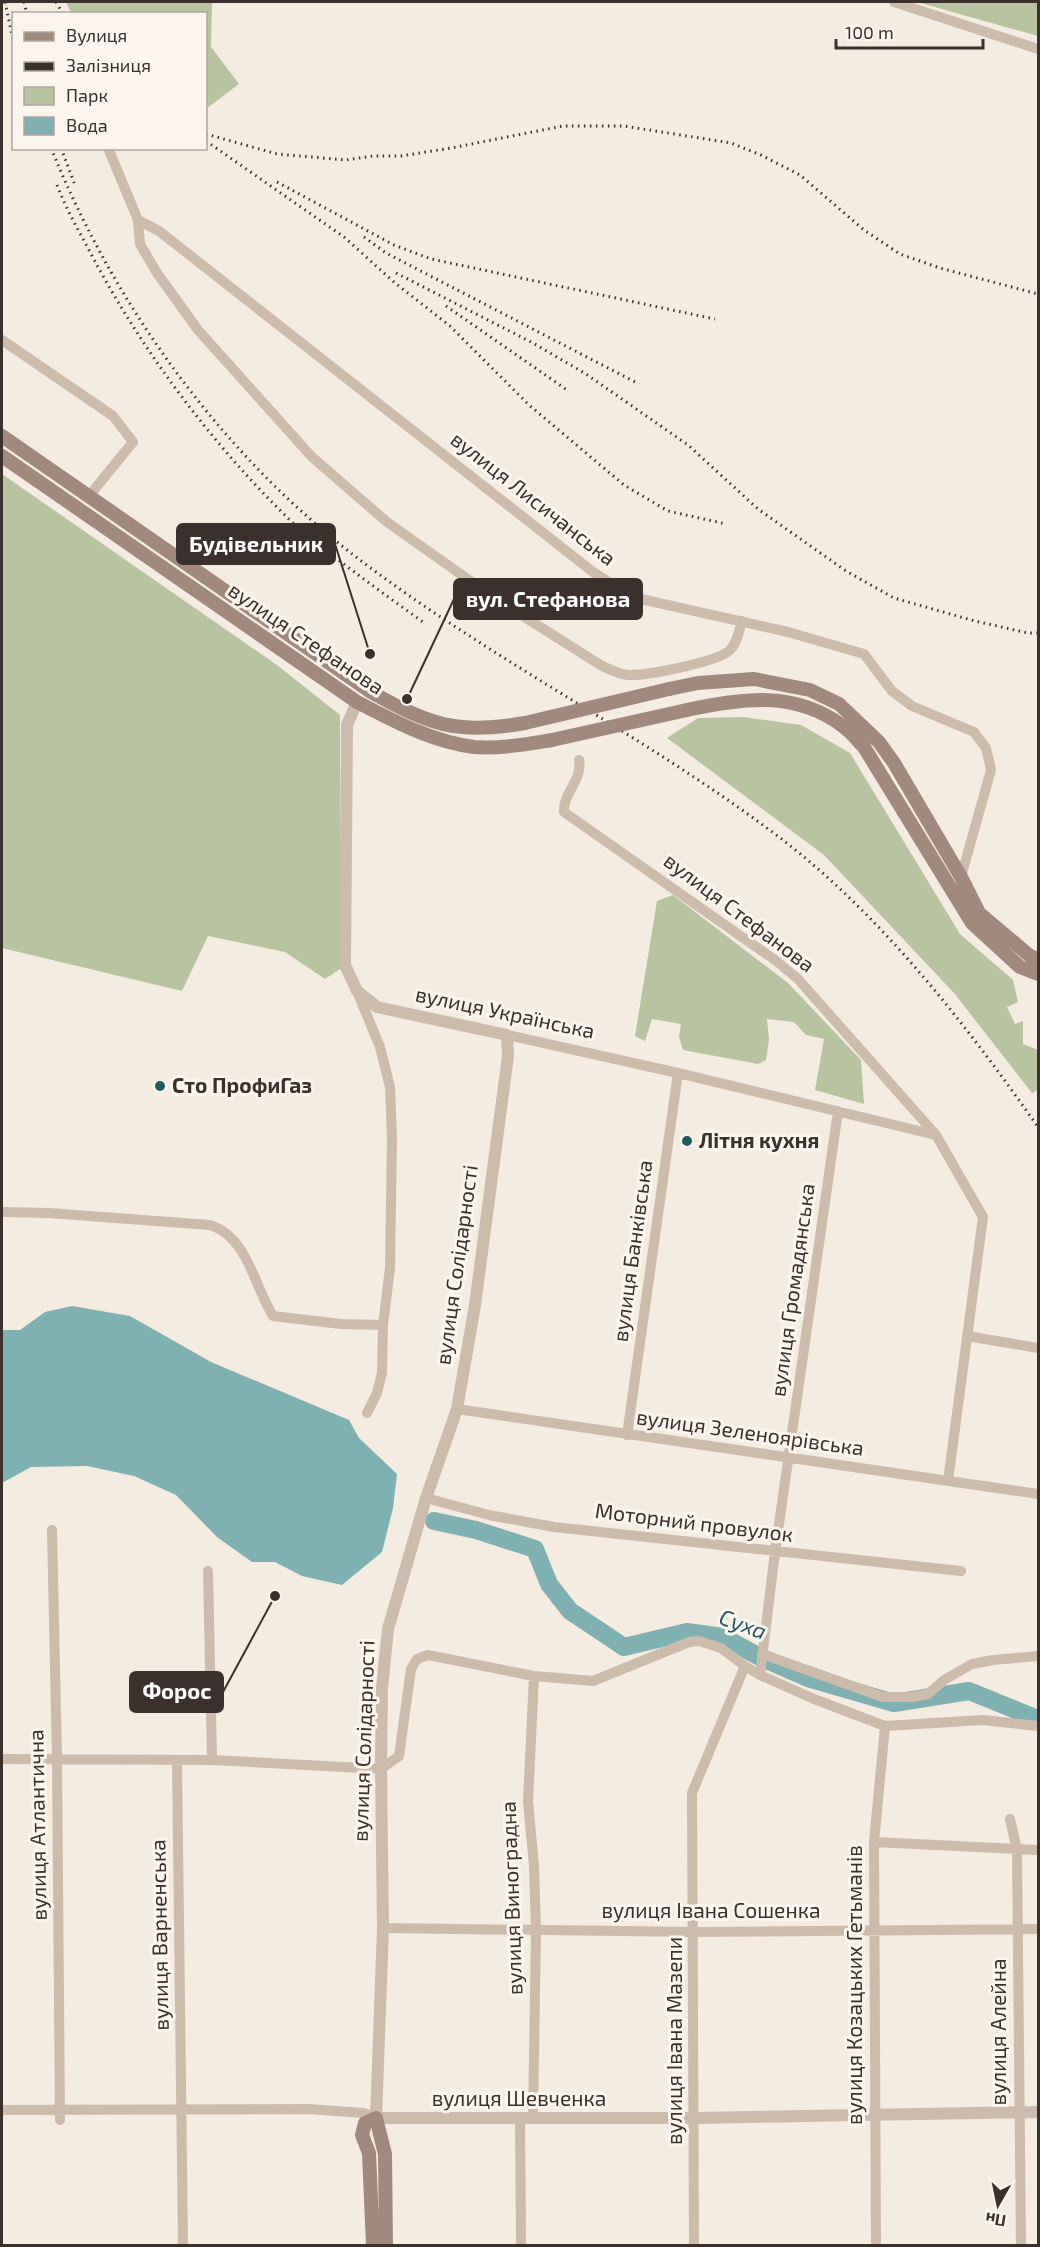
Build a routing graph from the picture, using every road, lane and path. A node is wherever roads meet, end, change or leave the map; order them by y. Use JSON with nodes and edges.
{"nodes":[{"id":1,"x":894,"y":2,"type":"edge"},
{"id":2,"x":1038,"y":49,"type":"edge"},
{"id":3,"x":109,"y":150,"type":"edge"},
{"id":4,"x":138,"y":220,"type":"junction"},
{"id":5,"x":2,"y":340,"type":"edge"},
{"id":6,"x":2,"y":436,"type":"edge"},
{"id":7,"x":2,"y":456,"type":"edge"},
{"id":8,"x":89,"y":496,"type":"junction"},
{"id":9,"x":742,"y":621,"type":"junction"},
{"id":10,"x":371,"y":692,"type":"junction"},
{"id":11,"x":357,"y":702,"type":"junction"},
{"id":12,"x":579,"y":759,"type":"dead end"},
{"id":13,"x":961,"y":877,"type":"junction"},
{"id":14,"x":1038,"y":959,"type":"edge"},
{"id":15,"x":1038,"y":974,"type":"edge"},
{"id":16,"x":357,"y":991,"type":"junction"},
{"id":17,"x":507,"y":1035,"type":"junction"},
{"id":18,"x":678,"y":1073,"type":"junction"},
{"id":19,"x":838,"y":1111,"type":"junction"},
{"id":20,"x":936,"y":1135,"type":"junction"},
{"id":21,"x":2,"y":1212,"type":"edge"},
{"id":22,"x":383,"y":1325,"type":"junction"},
{"id":23,"x":967,"y":1336,"type":"junction"},
{"id":24,"x":1038,"y":1348,"type":"edge"},
{"id":25,"x":457,"y":1409,"type":"junction"},
{"id":26,"x":367,"y":1413,"type":"dead end"},
{"id":27,"x":627,"y":1435,"type":"junction"},
{"id":28,"x":788,"y":1458,"type":"junction"},
{"id":29,"x":948,"y":1481,"type":"junction"},
{"id":30,"x":1038,"y":1494,"type":"edge"},
{"id":31,"x":426,"y":1498,"type":"junction"},
{"id":32,"x":52,"y":1530,"type":"dead end"},
{"id":33,"x":775,"y":1552,"type":"junction"},
{"id":34,"x":208,"y":1571,"type":"dead end"},
{"id":35,"x":961,"y":1571,"type":"dead end"},
{"id":36,"x":762,"y":1654,"type":"junction"},
{"id":37,"x":1038,"y":1656,"type":"edge"},
{"id":38,"x":745,"y":1666,"type":"junction"},
{"id":39,"x":761,"y":1672,"type":"junction"},
{"id":40,"x":534,"y":1676,"type":"junction"},
{"id":41,"x":885,"y":1726,"type":"junction"},
{"id":42,"x":1038,"y":1726,"type":"edge"},
{"id":43,"x":2,"y":1759,"type":"edge"},
{"id":44,"x":57,"y":1759,"type":"junction"},
{"id":45,"x":212,"y":1760,"type":"junction"},
{"id":46,"x":177,"y":1761,"type":"junction"},
{"id":47,"x":381,"y":1769,"type":"junction"},
{"id":48,"x":1010,"y":1819,"type":"dead end"},
{"id":49,"x":874,"y":1842,"type":"junction"},
{"id":50,"x":1017,"y":1850,"type":"junction"},
{"id":51,"x":1038,"y":1850,"type":"edge"},
{"id":52,"x":383,"y":1928,"type":"junction"},
{"id":53,"x":874,"y":1929,"type":"junction"},
{"id":54,"x":1019,"y":1929,"type":"junction"},
{"id":55,"x":1038,"y":1929,"type":"edge"},
{"id":56,"x":536,"y":1931,"type":"junction"},
{"id":57,"x":694,"y":1932,"type":"junction"},
{"id":58,"x":2,"y":2110,"type":"edge"},
{"id":59,"x":1038,"y":2112,"type":"edge"},
{"id":60,"x":1018,"y":2113,"type":"junction"},
{"id":61,"x":182,"y":2114,"type":"junction"},
{"id":62,"x":60,"y":2115,"type":"junction"},
{"id":63,"x":874,"y":2115,"type":"junction"},
{"id":64,"x":376,"y":2118,"type":"junction"},
{"id":65,"x":520,"y":2118,"type":"junction"},
{"id":66,"x":534,"y":2118,"type":"junction"},
{"id":67,"x":694,"y":2118,"type":"junction"},
{"id":68,"x":183,"y":2246,"type":"edge"},
{"id":69,"x":373,"y":2246,"type":"edge"},
{"id":70,"x":386,"y":2246,"type":"edge"},
{"id":71,"x":521,"y":2246,"type":"edge"},
{"id":72,"x":694,"y":2246,"type":"edge"},
{"id":73,"x":876,"y":2246,"type":"edge"},
{"id":74,"x":1021,"y":2246,"type":"edge"}],
"edges":[{"from":1,"to":2,"type":"street"},
{"from":3,"to":4,"type":"street"},
{"from":4,"to":9,"type":"street","name":"вулиця Лисичанська"},
{"from":4,"to":9,"type":"street"},
{"from":5,"to":8,"type":"street"},
{"from":6,"to":8,"type":"main road","name":"вулиця Стефанова"},
{"from":7,"to":11,"type":"main road","name":"вулиця Стефанова"},
{"from":8,"to":10,"type":"main road","name":"вулиця Стефанова"},
{"from":9,"to":13,"type":"street","name":"вулиця Лисичанська"},
{"from":10,"to":11,"type":"main road"},
{"from":10,"to":13,"type":"main road","name":"вулиця Стефанова","bridge":true},
{"from":11,"to":15,"type":"main road","name":"вулиця Стефанова","bridge":true},
{"from":11,"to":16,"type":"street"},
{"from":12,"to":20,"type":"street","name":"вулиця Стефанова"},
{"from":13,"to":14,"type":"main road"},
{"from":16,"to":17,"type":"street","name":"вулиця Українська"},
{"from":16,"to":22,"type":"street"},
{"from":17,"to":18,"type":"street","name":"вулиця Українська"},
{"from":17,"to":25,"type":"street","name":"вулиця Солідарності"},
{"from":18,"to":19,"type":"street","name":"вулиця Українська"},
{"from":18,"to":27,"type":"street","name":"вулиця Банківська"},
{"from":19,"to":20,"type":"street","name":"вулиця Українська"},
{"from":19,"to":28,"type":"street","name":"вулиця Громадянська"},
{"from":20,"to":23,"type":"street"},
{"from":21,"to":22,"type":"street"},
{"from":22,"to":26,"type":"street"},
{"from":23,"to":24,"type":"street"},
{"from":23,"to":29,"type":"street"},
{"from":25,"to":27,"type":"street","name":"вулиця Зеленоярівська"},
{"from":25,"to":31,"type":"street","name":"вулиця Солідарності"},
{"from":27,"to":28,"type":"street","name":"вулиця Зеленоярівська"},
{"from":28,"to":29,"type":"street","name":"вулиця Зеленоярівська"},
{"from":28,"to":33,"type":"street","name":"вулиця Громадянська"},
{"from":29,"to":30,"type":"street","name":"вулиця Зеленоярівська"},
{"from":31,"to":33,"type":"street","name":"Моторний провулок"},
{"from":31,"to":47,"type":"street","name":"вулиця Солідарності"},
{"from":32,"to":44,"type":"street","name":"вулиця Атлантична"},
{"from":33,"to":35,"type":"street","name":"Моторний провулок"},
{"from":33,"to":36,"type":"street","name":"вулиця Громадянська"},
{"from":34,"to":45,"type":"street"},
{"from":36,"to":37,"type":"street"},
{"from":36,"to":39,"type":"street","name":"вулиця Громадянська"},
{"from":38,"to":39,"type":"street"},
{"from":38,"to":40,"type":"street"},
{"from":38,"to":57,"type":"street","name":"вулиця Івана Мазепи"},
{"from":39,"to":41,"type":"street"},
{"from":40,"to":47,"type":"street"},
{"from":40,"to":56,"type":"street","name":"вулиця Виноградна"},
{"from":41,"to":42,"type":"street"},
{"from":41,"to":49,"type":"street","name":"вулиця Козацьких Гетьманів"},
{"from":43,"to":44,"type":"street"},
{"from":44,"to":46,"type":"street"},
{"from":44,"to":62,"type":"street","name":"вулиця Атлантична"},
{"from":45,"to":46,"type":"street"},
{"from":45,"to":47,"type":"street"},
{"from":46,"to":61,"type":"street","name":"вулиця Варненська"},
{"from":47,"to":52,"type":"street","name":"вулиця Солідарності"},
{"from":48,"to":50,"type":"street","name":"вулиця Алейна"},
{"from":49,"to":50,"type":"street"},
{"from":49,"to":53,"type":"street","name":"вулиця Козацьких Гетьманів"},
{"from":50,"to":51,"type":"street"},
{"from":50,"to":54,"type":"street","name":"вулиця Алейна"},
{"from":52,"to":56,"type":"street","name":"вулиця Івана Сошенка"},
{"from":52,"to":64,"type":"street","name":"вулиця Солідарності"},
{"from":53,"to":54,"type":"street","name":"вулиця Івана Сошенка"},
{"from":53,"to":57,"type":"street","name":"вулиця Івана Сошенка"},
{"from":53,"to":63,"type":"street","name":"вулиця Козацьких Гетьманів"},
{"from":54,"to":55,"type":"street","name":"вулиця Івана Сошенка"},
{"from":54,"to":60,"type":"street","name":"вулиця Алейна"},
{"from":56,"to":57,"type":"street","name":"вулиця Івана Сошенка"},
{"from":56,"to":66,"type":"street","name":"вулиця Виноградна"},
{"from":57,"to":67,"type":"street","name":"вулиця Івана Мазепи"},
{"from":58,"to":62,"type":"street","name":"вулиця Шевченка"},
{"from":59,"to":60,"type":"street","name":"вулиця Шевченка"},
{"from":60,"to":63,"type":"street","name":"вулиця Шевченка"},
{"from":60,"to":74,"type":"street","name":"вулиця Алейна"},
{"from":61,"to":62,"type":"street","name":"вулиця Шевченка"},
{"from":61,"to":64,"type":"street","name":"вулиця Шевченка"},
{"from":61,"to":68,"type":"street","name":"вулиця Варненська"},
{"from":63,"to":67,"type":"street","name":"вулиця Шевченка"},
{"from":63,"to":73,"type":"street","name":"вулиця Козацьких Гетьманів"},
{"from":64,"to":65,"type":"street","name":"вулиця Шевченка"},
{"from":64,"to":69,"type":"main road"},
{"from":64,"to":70,"type":"main road","name":"вулиця Солідарності"},
{"from":65,"to":66,"type":"street","name":"вулиця Шевченка"},
{"from":65,"to":71,"type":"street"},
{"from":66,"to":67,"type":"street","name":"вулиця Шевченка"},
{"from":67,"to":72,"type":"street","name":"вулиця Івана Мазепи"}]}
